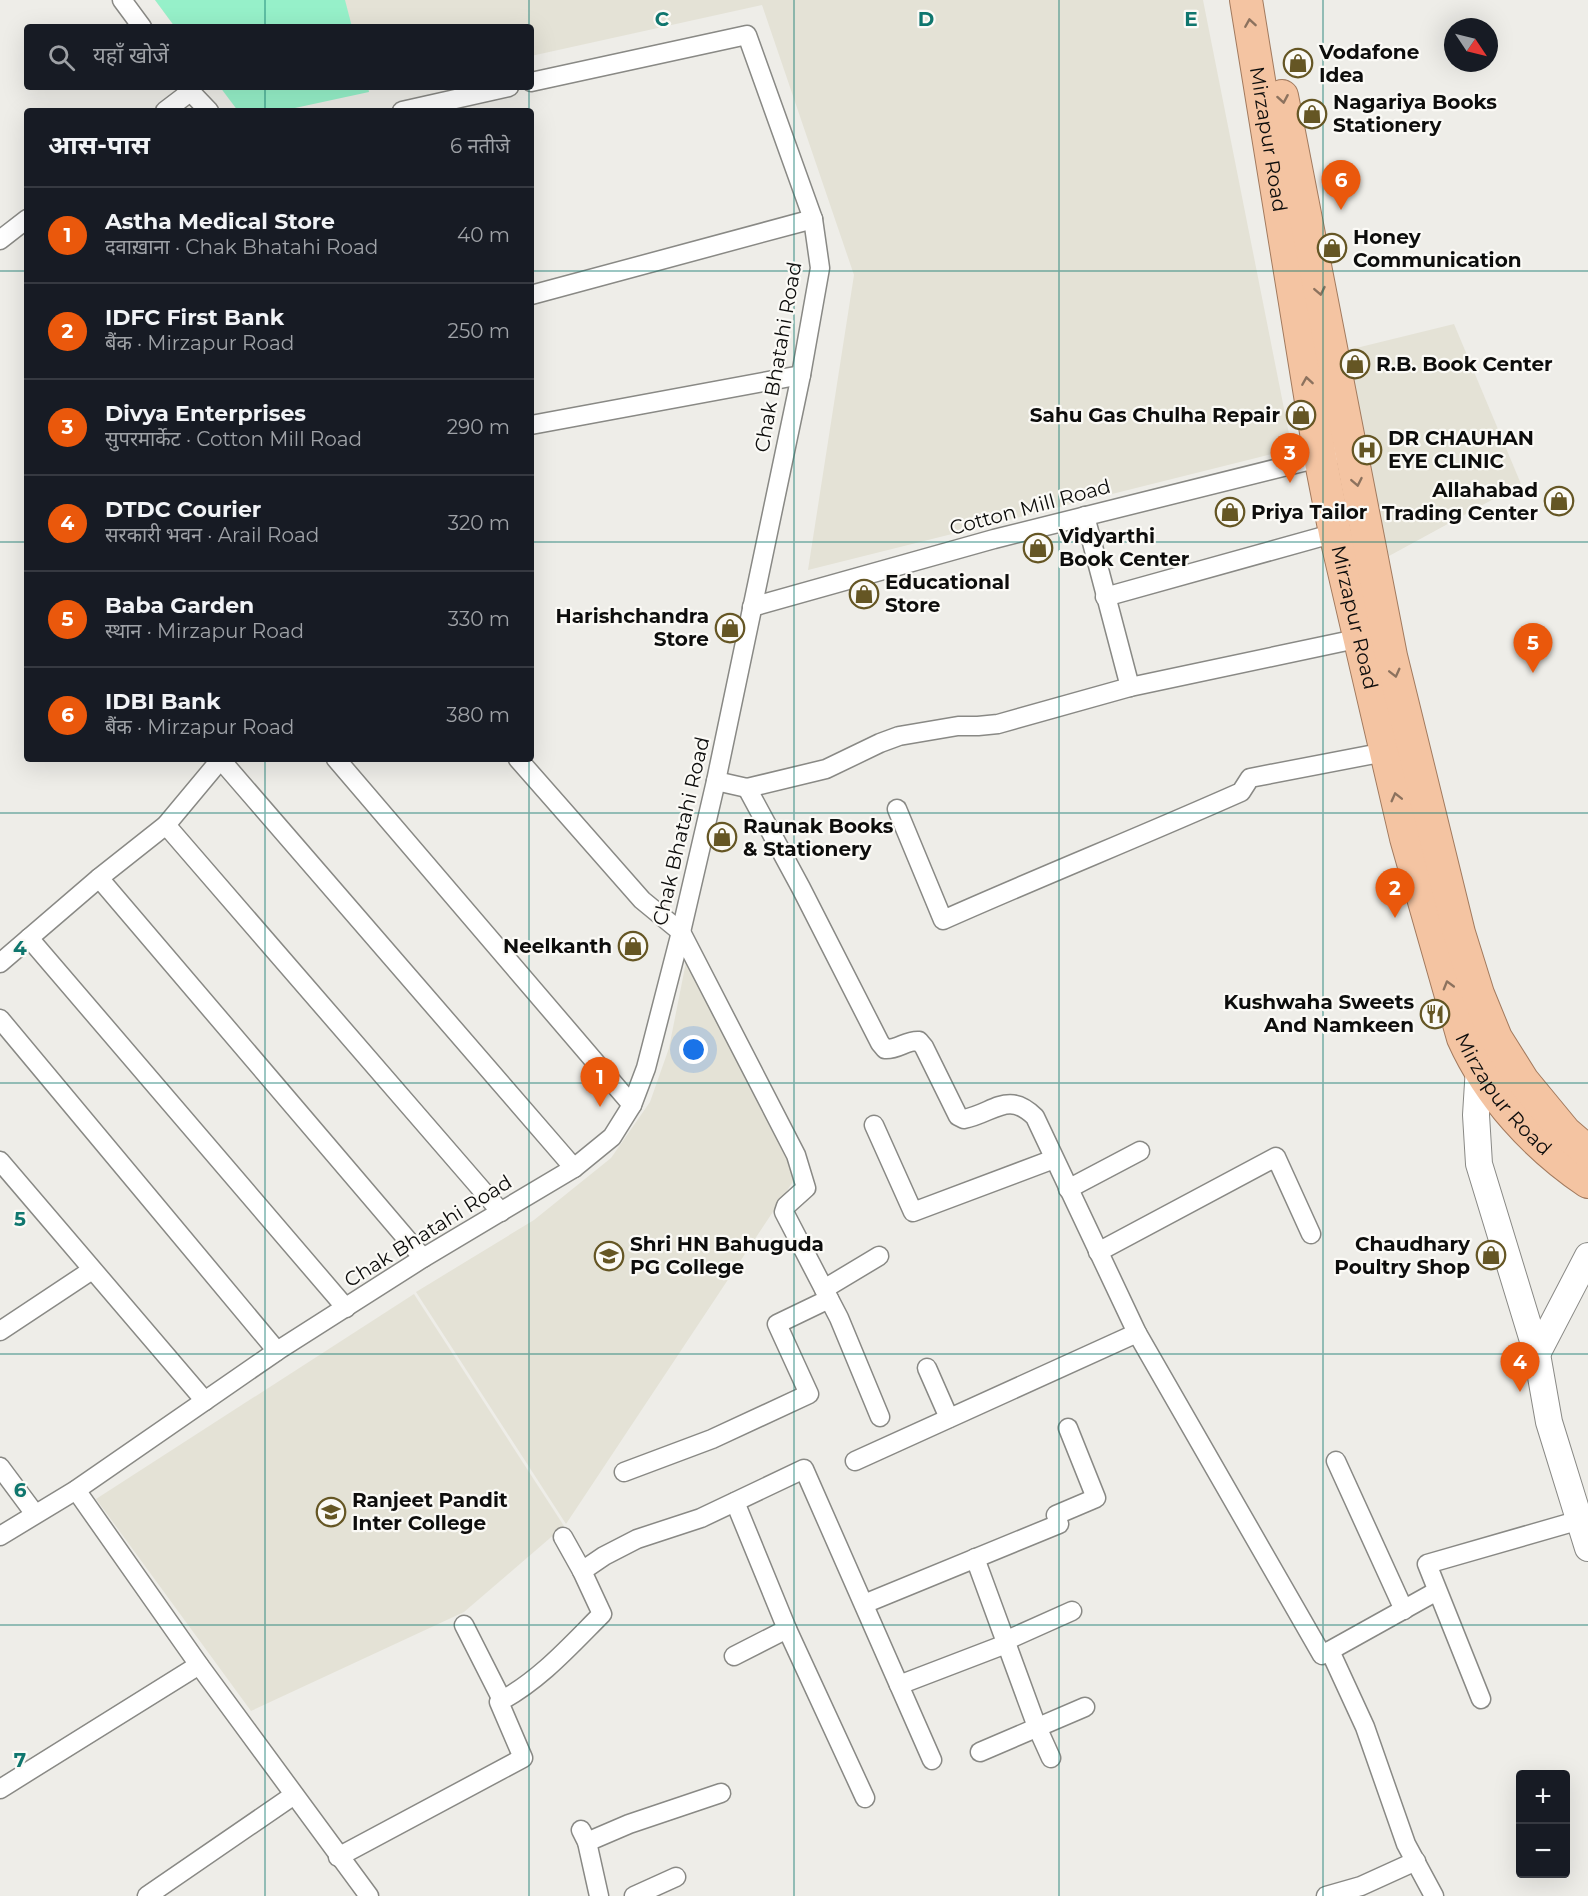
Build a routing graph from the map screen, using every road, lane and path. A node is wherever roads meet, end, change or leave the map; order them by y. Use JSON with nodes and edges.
{"nodes":[{"id":1,"x":122,"y":0,"type":"edge"},
{"id":2,"x":1246,"y":0,"type":"edge"},
{"id":3,"x":1267,"y":0,"type":"edge"},
{"id":4,"x":140,"y":24,"type":"edge"},
{"id":5,"x":534,"y":81,"type":"edge"},
{"id":6,"x":188,"y":90,"type":"edge"},
{"id":7,"x":498,"y":90,"type":"edge"},
{"id":8,"x":439,"y":107,"type":"edge"},
{"id":9,"x":168,"y":108,"type":"edge"},
{"id":10,"x":206,"y":108,"type":"edge"},
{"id":11,"x":813,"y":219,"type":"junction"},
{"id":12,"x":24,"y":221,"type":"edge"},
{"id":13,"x":0,"y":240,"type":"edge"},
{"id":14,"x":534,"y":294,"type":"edge"},
{"id":15,"x":801,"y":375,"type":"junction"},
{"id":16,"x":534,"y":424,"type":"edge"},
{"id":17,"x":1351,"y":450,"type":"junction"},
{"id":18,"x":1320,"y":457,"type":"junction"},
{"id":19,"x":1085,"y":516,"type":"junction"},
{"id":20,"x":1335,"y":533,"type":"junction"},
{"id":21,"x":1106,"y":597,"type":"junction"},
{"id":22,"x":752,"y":607,"type":"junction"},
{"id":23,"x":1361,"y":638,"type":"junction"},
{"id":24,"x":1130,"y":687,"type":"junction"},
{"id":25,"x":1385,"y":752,"type":"junction"},
{"id":26,"x":218,"y":762,"type":"edge"},
{"id":27,"x":224,"y":762,"type":"edge"},
{"id":28,"x":339,"y":762,"type":"edge"},
{"id":29,"x":521,"y":762,"type":"edge"},
{"id":30,"x":716,"y":781,"type":"junction"},
{"id":31,"x":747,"y":788,"type":"junction"},
{"id":32,"x":897,"y":809,"type":"dead end"},
{"id":33,"x":166,"y":825,"type":"junction"},
{"id":34,"x":99,"y":878,"type":"junction"},
{"id":35,"x":681,"y":932,"type":"junction"},
{"id":36,"x":29,"y":938,"type":"junction"},
{"id":37,"x":0,"y":963,"type":"edge"},
{"id":38,"x":0,"y":1019,"type":"edge"},
{"id":39,"x":1479,"y":1067,"type":"junction"},
{"id":40,"x":632,"y":1105,"type":"junction"},
{"id":41,"x":874,"y":1125,"type":"dead end"},
{"id":42,"x":1140,"y":1151,"type":"dead end"},
{"id":43,"x":1588,"y":1152,"type":"edge"},
{"id":44,"x":1054,"y":1159,"type":"junction"},
{"id":45,"x":0,"y":1161,"type":"edge"},
{"id":46,"x":574,"y":1168,"type":"junction"},
{"id":47,"x":1588,"y":1182,"type":"edge"},
{"id":48,"x":1068,"y":1189,"type":"junction"},
{"id":49,"x":501,"y":1212,"type":"junction"},
{"id":50,"x":1311,"y":1234,"type":"dead end"},
{"id":51,"x":1098,"y":1252,"type":"junction"},
{"id":52,"x":879,"y":1256,"type":"dead end"},
{"id":53,"x":1588,"y":1256,"type":"edge"},
{"id":54,"x":423,"y":1258,"type":"junction"},
{"id":55,"x":92,"y":1270,"type":"junction"},
{"id":56,"x":826,"y":1294,"type":"junction"},
{"id":57,"x":346,"y":1308,"type":"junction"},
{"id":58,"x":0,"y":1331,"type":"edge"},
{"id":59,"x":1137,"y":1333,"type":"junction"},
{"id":60,"x":277,"y":1351,"type":"junction"},
{"id":61,"x":1537,"y":1354,"type":"junction"},
{"id":62,"x":927,"y":1368,"type":"dead end"},
{"id":63,"x":205,"y":1401,"type":"junction"},
{"id":64,"x":880,"y":1417,"type":"dead end"},
{"id":65,"x":949,"y":1418,"type":"junction"},
{"id":66,"x":1068,"y":1428,"type":"dead end"},
{"id":67,"x":855,"y":1461,"type":"dead end"},
{"id":68,"x":1336,"y":1461,"type":"dead end"},
{"id":69,"x":0,"y":1467,"type":"edge"},
{"id":70,"x":624,"y":1472,"type":"dead end"},
{"id":71,"x":76,"y":1490,"type":"junction"},
{"id":72,"x":735,"y":1502,"type":"junction"},
{"id":73,"x":35,"y":1514,"type":"junction"},
{"id":74,"x":1580,"y":1520,"type":"junction"},
{"id":75,"x":0,"y":1536,"type":"edge"},
{"id":76,"x":563,"y":1537,"type":"dead end"},
{"id":77,"x":1588,"y":1548,"type":"edge"},
{"id":78,"x":975,"y":1558,"type":"junction"},
{"id":79,"x":582,"y":1571,"type":"junction"},
{"id":80,"x":1437,"y":1592,"type":"junction"},
{"id":81,"x":864,"y":1604,"type":"junction"},
{"id":82,"x":1404,"y":1610,"type":"junction"},
{"id":83,"x":1072,"y":1611,"type":"dead end"},
{"id":84,"x":464,"y":1625,"type":"dead end"},
{"id":85,"x":787,"y":1629,"type":"junction"},
{"id":86,"x":1006,"y":1642,"type":"junction"},
{"id":87,"x":1330,"y":1651,"type":"junction"},
{"id":88,"x":734,"y":1656,"type":"dead end"},
{"id":89,"x":199,"y":1665,"type":"junction"},
{"id":90,"x":899,"y":1685,"type":"junction"},
{"id":91,"x":1481,"y":1699,"type":"dead end"},
{"id":92,"x":502,"y":1700,"type":"junction"},
{"id":93,"x":1085,"y":1707,"type":"dead end"},
{"id":94,"x":1036,"y":1727,"type":"junction"},
{"id":95,"x":980,"y":1752,"type":"dead end"},
{"id":96,"x":1051,"y":1758,"type":"dead end"},
{"id":97,"x":932,"y":1760,"type":"dead end"},
{"id":98,"x":0,"y":1789,"type":"edge"},
{"id":99,"x":721,"y":1793,"type":"dead end"},
{"id":100,"x":294,"y":1795,"type":"junction"},
{"id":101,"x":866,"y":1798,"type":"dead end"},
{"id":102,"x":338,"y":1857,"type":"junction"},
{"id":103,"x":1416,"y":1861,"type":"junction"},
{"id":104,"x":676,"y":1877,"type":"dead end"},
{"id":105,"x":147,"y":1896,"type":"edge"},
{"id":106,"x":369,"y":1896,"type":"edge"},
{"id":107,"x":599,"y":1896,"type":"edge"},
{"id":108,"x":634,"y":1896,"type":"edge"},
{"id":109,"x":1326,"y":1896,"type":"edge"},
{"id":110,"x":1434,"y":1896,"type":"edge"}],
"edges":[{"from":1,"to":4,"type":"street"},
{"from":18,"to":2,"type":"highway","name":"Mirzapur Road","one_way":true},
{"from":3,"to":17,"type":"highway","name":"Mirzapur Road","one_way":true},
{"from":5,"to":11,"type":"street","name":"Chak Bhatahi Road"},
{"from":6,"to":9,"type":"street"},
{"from":6,"to":10,"type":"street"},
{"from":7,"to":8,"type":"street"},
{"from":11,"to":14,"type":"street"},
{"from":11,"to":15,"type":"street","name":"Chak Bhatahi Road"},
{"from":12,"to":13,"type":"street"},
{"from":15,"to":16,"type":"street"},
{"from":15,"to":22,"type":"street","name":"Chak Bhatahi Road"},
{"from":17,"to":18,"type":"street","name":"Cotton Mill Road"},
{"from":17,"to":43,"type":"highway","name":"Mirzapur Road","one_way":true},
{"from":18,"to":19,"type":"street","name":"Cotton Mill Road"},
{"from":18,"to":20,"type":"highway","name":"Mirzapur Road"},
{"from":19,"to":21,"type":"street"},
{"from":19,"to":22,"type":"street","name":"Cotton Mill Road"},
{"from":20,"to":21,"type":"street"},
{"from":20,"to":23,"type":"highway","name":"Mirzapur Road"},
{"from":21,"to":24,"type":"street"},
{"from":22,"to":30,"type":"street","name":"Chak Bhatahi Road"},
{"from":23,"to":24,"type":"street"},
{"from":23,"to":25,"type":"highway","name":"Mirzapur Road"},
{"from":24,"to":31,"type":"street"},
{"from":25,"to":32,"type":"street"},
{"from":39,"to":25,"type":"highway","name":"Mirzapur Road","one_way":true},
{"from":26,"to":33,"type":"street"},
{"from":27,"to":46,"type":"street"},
{"from":28,"to":40,"type":"street"},
{"from":29,"to":35,"type":"street"},
{"from":30,"to":31,"type":"street"},
{"from":30,"to":35,"type":"street","name":"Chak Bhatahi Road"},
{"from":31,"to":44,"type":"street"},
{"from":33,"to":34,"type":"street"},
{"from":33,"to":49,"type":"street"},
{"from":34,"to":36,"type":"street"},
{"from":34,"to":54,"type":"street"},
{"from":35,"to":40,"type":"street","name":"Chak Bhatahi Road"},
{"from":35,"to":56,"type":"street"},
{"from":36,"to":37,"type":"street"},
{"from":36,"to":57,"type":"street"},
{"from":38,"to":60,"type":"street"},
{"from":39,"to":47,"type":"highway","name":"Mirzapur Road"},
{"from":39,"to":61,"type":"main road"},
{"from":40,"to":46,"type":"street","name":"Chak Bhatahi Road"},
{"from":41,"to":44,"type":"street"},
{"from":42,"to":48,"type":"street"},
{"from":44,"to":48,"type":"street"},
{"from":45,"to":55,"type":"street"},
{"from":46,"to":49,"type":"street","name":"Chak Bhatahi Road"},
{"from":48,"to":51,"type":"street"},
{"from":49,"to":54,"type":"street","name":"Chak Bhatahi Road"},
{"from":50,"to":51,"type":"street"},
{"from":51,"to":59,"type":"street"},
{"from":52,"to":56,"type":"street"},
{"from":53,"to":61,"type":"main road"},
{"from":54,"to":57,"type":"street","name":"Chak Bhatahi Road"},
{"from":55,"to":58,"type":"street"},
{"from":55,"to":63,"type":"street"},
{"from":56,"to":64,"type":"street"},
{"from":56,"to":70,"type":"street"},
{"from":57,"to":60,"type":"street","name":"Chak Bhatahi Road"},
{"from":59,"to":65,"type":"street"},
{"from":59,"to":87,"type":"street"},
{"from":60,"to":63,"type":"street","name":"Chak Bhatahi Road"},
{"from":61,"to":74,"type":"main road"},
{"from":62,"to":65,"type":"street"},
{"from":63,"to":71,"type":"street","name":"Chak Bhatahi Road"},
{"from":65,"to":67,"type":"street"},
{"from":66,"to":78,"type":"street"},
{"from":68,"to":82,"type":"street"},
{"from":69,"to":73,"type":"street"},
{"from":71,"to":73,"type":"street","name":"Chak Bhatahi Road"},
{"from":71,"to":89,"type":"street"},
{"from":72,"to":79,"type":"street"},
{"from":72,"to":81,"type":"street"},
{"from":72,"to":85,"type":"street"},
{"from":73,"to":75,"type":"street","name":"Chak Bhatahi Road"},
{"from":74,"to":77,"type":"main road"},
{"from":74,"to":80,"type":"street"},
{"from":76,"to":79,"type":"street"},
{"from":78,"to":81,"type":"street"},
{"from":78,"to":86,"type":"street"},
{"from":79,"to":92,"type":"street"},
{"from":80,"to":82,"type":"street"},
{"from":80,"to":91,"type":"street"},
{"from":81,"to":90,"type":"street"},
{"from":82,"to":87,"type":"street"},
{"from":83,"to":86,"type":"street"},
{"from":84,"to":92,"type":"street"},
{"from":85,"to":88,"type":"street"},
{"from":85,"to":101,"type":"street"},
{"from":86,"to":90,"type":"street"},
{"from":86,"to":94,"type":"street"},
{"from":87,"to":103,"type":"street"},
{"from":89,"to":98,"type":"street"},
{"from":89,"to":100,"type":"street"},
{"from":90,"to":97,"type":"street"},
{"from":92,"to":102,"type":"street"},
{"from":93,"to":94,"type":"street"},
{"from":94,"to":95,"type":"street"},
{"from":94,"to":96,"type":"street"},
{"from":99,"to":107,"type":"street"},
{"from":100,"to":102,"type":"street"},
{"from":100,"to":105,"type":"street"},
{"from":102,"to":106,"type":"street"},
{"from":103,"to":109,"type":"street"},
{"from":103,"to":110,"type":"street"},
{"from":104,"to":108,"type":"street"}]}
